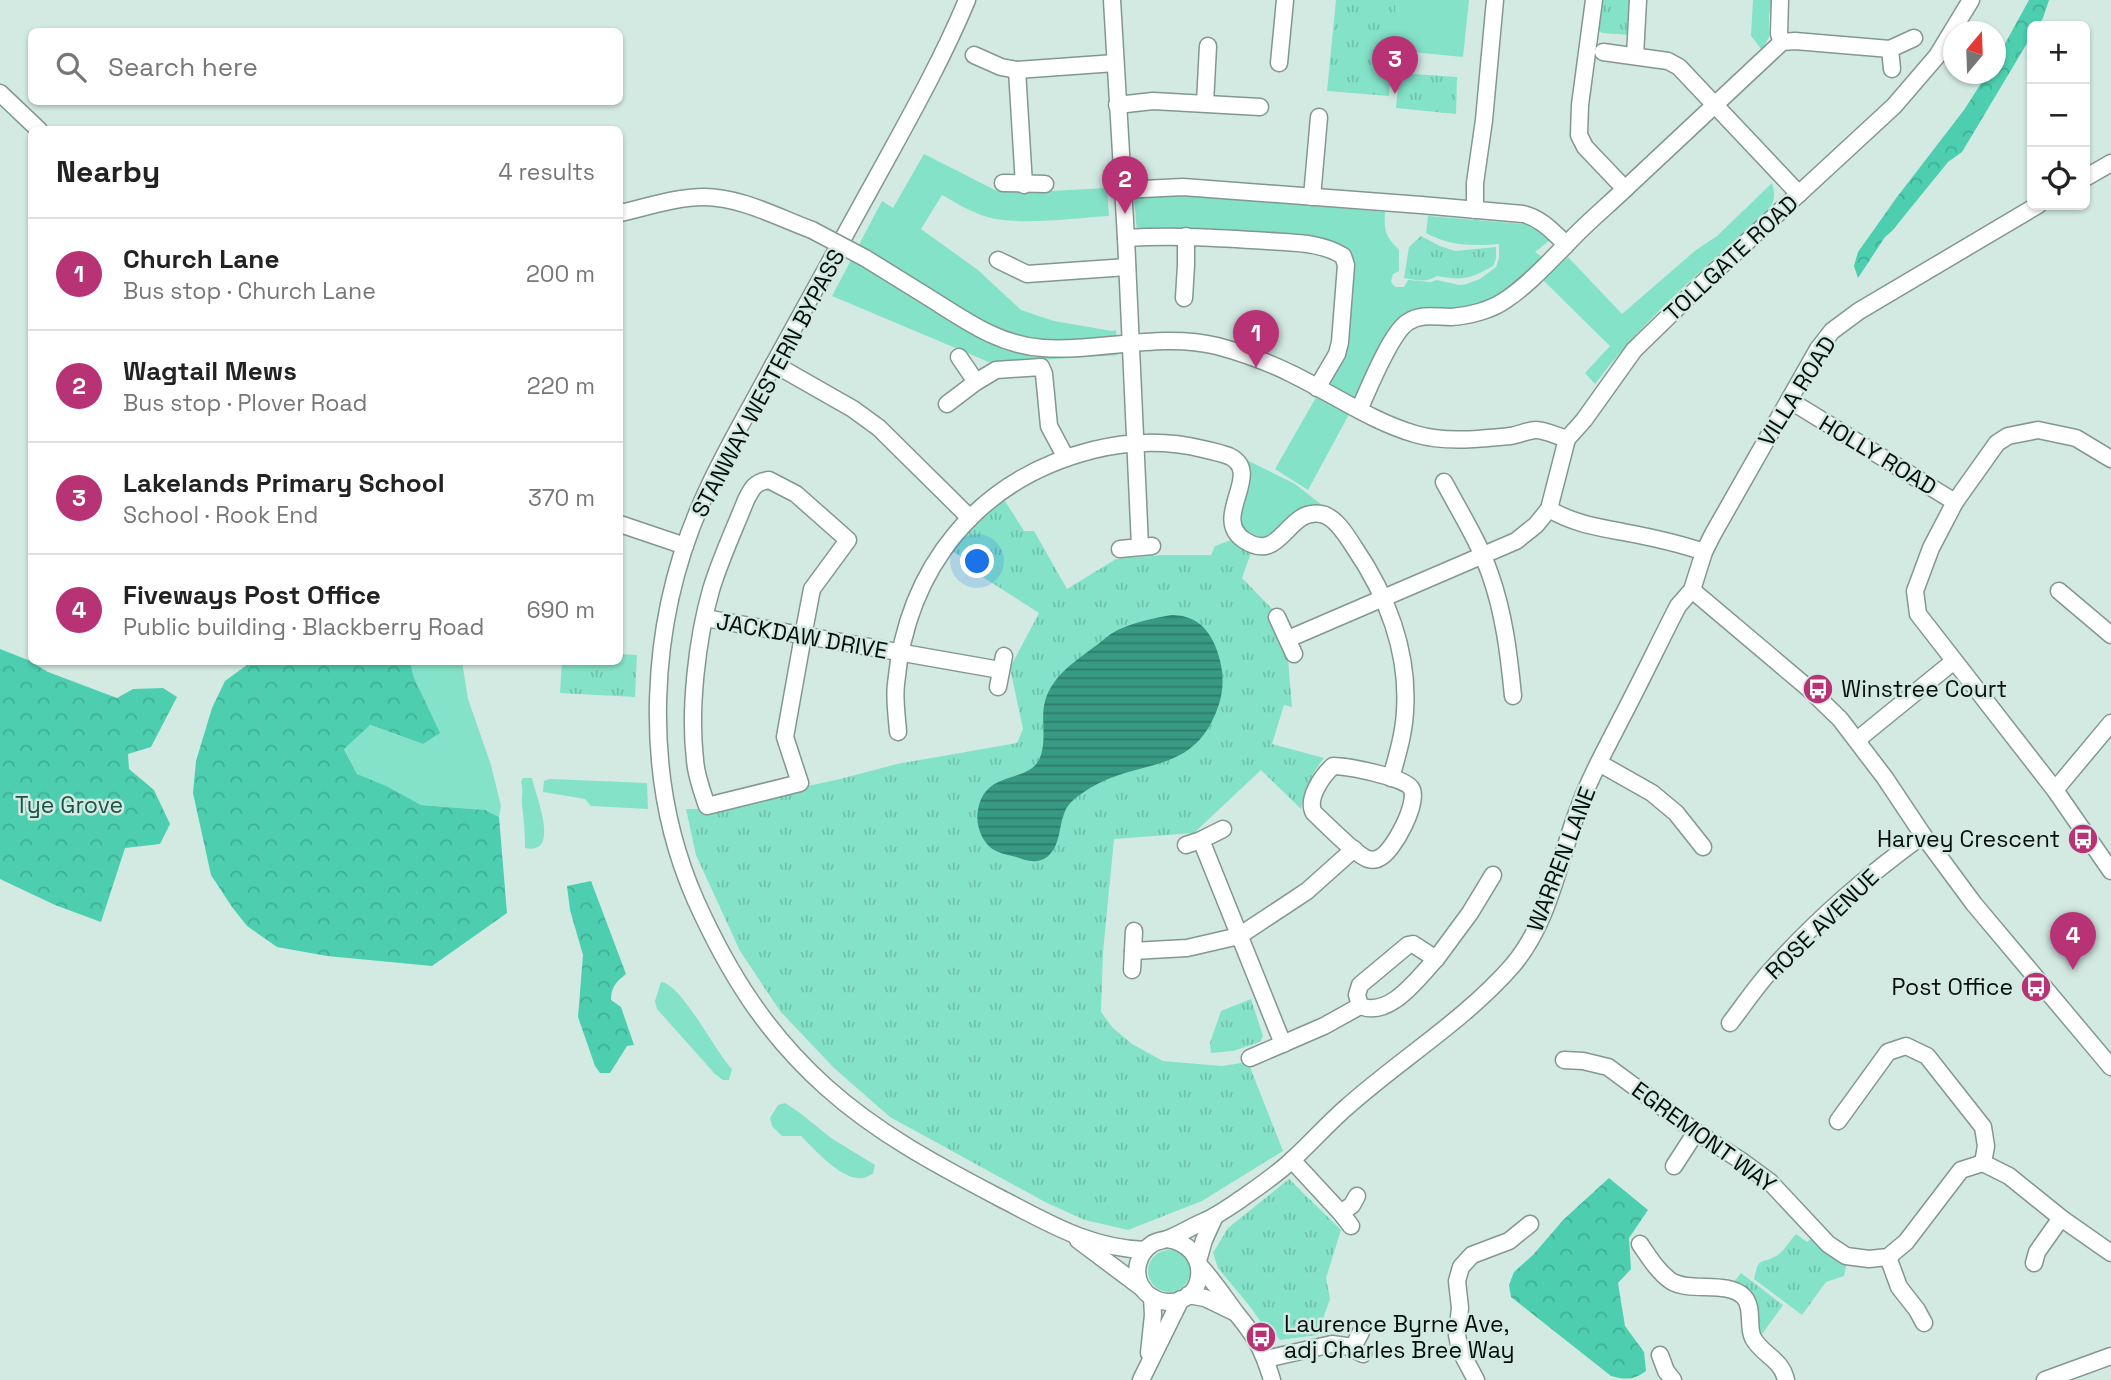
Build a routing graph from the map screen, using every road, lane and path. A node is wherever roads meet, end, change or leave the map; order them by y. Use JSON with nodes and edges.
{"nodes":[{"id":1,"x":967,"y":0,"type":"edge"},
{"id":2,"x":1112,"y":0,"type":"edge"},
{"id":3,"x":1285,"y":0,"type":"edge"},
{"id":4,"x":1495,"y":0,"type":"edge"},
{"id":5,"x":1594,"y":0,"type":"edge"},
{"id":6,"x":1780,"y":0,"type":"edge"},
{"id":7,"x":1971,"y":0,"type":"edge"},
{"id":8,"x":1638,"y":1,"type":"edge"},
{"id":9,"x":1914,"y":38,"type":"dead end"},
{"id":10,"x":1782,"y":42,"type":"junction"},
{"id":11,"x":1208,"y":46,"type":"dead end"},
{"id":12,"x":1890,"y":49,"type":"junction"},
{"id":13,"x":1603,"y":52,"type":"dead end"},
{"id":14,"x":974,"y":55,"type":"dead end"},
{"id":15,"x":1635,"y":56,"type":"junction"},
{"id":16,"x":1115,"y":63,"type":"junction"},
{"id":17,"x":1279,"y":63,"type":"dead end"},
{"id":18,"x":1892,"y":69,"type":"dead end"},
{"id":19,"x":1017,"y":70,"type":"junction"},
{"id":20,"x":0,"y":93,"type":"edge"},
{"id":21,"x":1205,"y":103,"type":"junction"},
{"id":22,"x":1117,"y":105,"type":"junction"},
{"id":23,"x":1714,"y":106,"type":"junction"},
{"id":24,"x":1260,"y":107,"type":"dead end"},
{"id":25,"x":1319,"y":117,"type":"dead end"},
{"id":26,"x":35,"y":126,"type":"edge"},
{"id":27,"x":2111,"y":163,"type":"edge"},
{"id":28,"x":2090,"y":175,"type":"edge"},
{"id":29,"x":1003,"y":183,"type":"dead end"},
{"id":30,"x":1045,"y":184,"type":"dead end"},
{"id":31,"x":1024,"y":185,"type":"junction"},
{"id":32,"x":1625,"y":189,"type":"junction"},
{"id":33,"x":1122,"y":190,"type":"junction"},
{"id":34,"x":1799,"y":194,"type":"junction"},
{"id":35,"x":1312,"y":197,"type":"junction"},
{"id":36,"x":1475,"y":209,"type":"junction"},
{"id":37,"x":2030,"y":210,"type":"edge"},
{"id":38,"x":623,"y":212,"type":"edge"},
{"id":39,"x":1186,"y":236,"type":"junction"},
{"id":40,"x":1126,"y":238,"type":"junction"},
{"id":41,"x":1566,"y":244,"type":"junction"},
{"id":42,"x":998,"y":260,"type":"dead end"},
{"id":43,"x":1127,"y":267,"type":"junction"},
{"id":44,"x":1184,"y":298,"type":"dead end"},
{"id":45,"x":1131,"y":342,"type":"junction"},
{"id":46,"x":958,"y":357,"type":"dead end"},
{"id":47,"x":774,"y":364,"type":"junction"},
{"id":48,"x":976,"y":382,"type":"junction"},
{"id":49,"x":1317,"y":388,"type":"junction"},
{"id":50,"x":1789,"y":400,"type":"junction"},
{"id":51,"x":947,"y":404,"type":"dead end"},
{"id":52,"x":1359,"y":410,"type":"junction"},
{"id":53,"x":1567,"y":439,"type":"junction"},
{"id":54,"x":1136,"y":442,"type":"junction"},
{"id":55,"x":1066,"y":458,"type":"junction"},
{"id":56,"x":2111,"y":459,"type":"edge"},
{"id":57,"x":1444,"y":482,"type":"dead end"},
{"id":58,"x":1955,"y":502,"type":"junction"},
{"id":59,"x":1549,"y":509,"type":"junction"},
{"id":60,"x":970,"y":518,"type":"junction"},
{"id":61,"x":623,"y":525,"type":"edge"},
{"id":62,"x":685,"y":546,"type":"junction"},
{"id":63,"x":1120,"y":549,"type":"dead end"},
{"id":64,"x":1704,"y":552,"type":"junction"},
{"id":65,"x":1483,"y":556,"type":"junction"},
{"id":66,"x":1692,"y":590,"type":"junction"},
{"id":67,"x":2059,"y":591,"type":"dead end"},
{"id":68,"x":1384,"y":597,"type":"junction"},
{"id":69,"x":1277,"y":617,"type":"dead end"},
{"id":70,"x":705,"y":618,"type":"junction"},
{"id":71,"x":2111,"y":635,"type":"edge"},
{"id":72,"x":803,"y":636,"type":"junction"},
{"id":73,"x":900,"y":653,"type":"junction"},
{"id":74,"x":1954,"y":661,"type":"junction"},
{"id":75,"x":998,"y":687,"type":"dead end"},
{"id":76,"x":1513,"y":696,"type":"dead end"},
{"id":77,"x":2111,"y":723,"type":"edge"},
{"id":78,"x":898,"y":732,"type":"dead end"},
{"id":79,"x":1857,"y":740,"type":"junction"},
{"id":80,"x":1599,"y":763,"type":"junction"},
{"id":81,"x":1391,"y":778,"type":"junction"},
{"id":82,"x":2055,"y":790,"type":"junction"},
{"id":83,"x":1223,"y":829,"type":"dead end"},
{"id":84,"x":1923,"y":835,"type":"junction"},
{"id":85,"x":1703,"y":847,"type":"dead end"},
{"id":86,"x":1354,"y":849,"type":"junction"},
{"id":87,"x":2111,"y":871,"type":"edge"},
{"id":88,"x":1493,"y":875,"type":"dead end"},
{"id":89,"x":1134,"y":931,"type":"dead end"},
{"id":90,"x":1239,"y":936,"type":"junction"},
{"id":91,"x":1133,"y":951,"type":"junction"},
{"id":92,"x":1436,"y":959,"type":"junction"},
{"id":93,"x":1132,"y":970,"type":"dead end"},
{"id":94,"x":1360,"y":1006,"type":"junction"},
{"id":95,"x":1730,"y":1023,"type":"dead end"},
{"id":96,"x":1283,"y":1044,"type":"junction"},
{"id":97,"x":1250,"y":1058,"type":"dead end"},
{"id":98,"x":1564,"y":1060,"type":"dead end"},
{"id":99,"x":2111,"y":1067,"type":"edge"},
{"id":100,"x":1838,"y":1121,"type":"dead end"},
{"id":101,"x":1696,"y":1132,"type":"junction"},
{"id":102,"x":1292,"y":1160,"type":"junction"},
{"id":103,"x":1983,"y":1163,"type":"junction"},
{"id":104,"x":1675,"y":1166,"type":"dead end"},
{"id":105,"x":1357,"y":1196,"type":"dead end"},
{"id":106,"x":1215,"y":1216,"type":"junction"},
{"id":107,"x":2061,"y":1218,"type":"junction"},
{"id":108,"x":1530,"y":1224,"type":"dead end"},
{"id":109,"x":1070,"y":1234,"type":"junction"},
{"id":110,"x":1167,"y":1239,"type":"junction"},
{"id":111,"x":1640,"y":1244,"type":"dead end"},
{"id":112,"x":1144,"y":1250,"type":"junction"},
{"id":113,"x":2111,"y":1253,"type":"edge"},
{"id":114,"x":1888,"y":1257,"type":"junction"},
{"id":115,"x":1199,"y":1263,"type":"junction"},
{"id":116,"x":2034,"y":1263,"type":"dead end"},
{"id":117,"x":1147,"y":1293,"type":"junction"},
{"id":118,"x":1184,"y":1297,"type":"junction"},
{"id":119,"x":1236,"y":1313,"type":"junction"},
{"id":120,"x":1924,"y":1323,"type":"dead end"},
{"id":121,"x":1361,"y":1332,"type":"dead end"},
{"id":122,"x":1660,"y":1355,"type":"dead end"},
{"id":123,"x":2111,"y":1356,"type":"edge"},
{"id":124,"x":1266,"y":1359,"type":"junction"},
{"id":125,"x":1144,"y":1375,"type":"edge"},
{"id":126,"x":1272,"y":1380,"type":"edge"},
{"id":127,"x":1476,"y":1380,"type":"edge"},
{"id":128,"x":1673,"y":1380,"type":"edge"},
{"id":129,"x":1786,"y":1380,"type":"edge"},
{"id":130,"x":2045,"y":1380,"type":"edge"}],
"edges":[{"from":1,"to":47,"type":"street","name":"STANWAY WESTERN BYPASS"},
{"from":2,"to":16,"type":"street"},
{"from":3,"to":17,"type":"street"},
{"from":4,"to":36,"type":"street"},
{"from":5,"to":32,"type":"street"},
{"from":6,"to":10,"type":"street"},
{"from":7,"to":34,"type":"street","name":"TOLLGATE ROAD"},
{"from":8,"to":15,"type":"street"},
{"from":9,"to":12,"type":"street"},
{"from":10,"to":12,"type":"street"},
{"from":10,"to":23,"type":"street"},
{"from":11,"to":21,"type":"street"},
{"from":12,"to":18,"type":"street"},
{"from":13,"to":15,"type":"street"},
{"from":14,"to":19,"type":"street"},
{"from":15,"to":23,"type":"street"},
{"from":16,"to":19,"type":"street"},
{"from":16,"to":22,"type":"street"},
{"from":19,"to":31,"type":"street"},
{"from":20,"to":26,"type":"street"},
{"from":21,"to":22,"type":"street"},
{"from":21,"to":24,"type":"street"},
{"from":22,"to":33,"type":"street"},
{"from":23,"to":32,"type":"street"},
{"from":23,"to":34,"type":"street"},
{"from":25,"to":35,"type":"street"},
{"from":27,"to":28,"type":"street"},
{"from":29,"to":31,"type":"street"},
{"from":30,"to":31,"type":"street"},
{"from":32,"to":41,"type":"street"},
{"from":33,"to":35,"type":"street"},
{"from":33,"to":40,"type":"street"},
{"from":34,"to":53,"type":"street","name":"TOLLGATE ROAD"},
{"from":35,"to":36,"type":"street"},
{"from":36,"to":41,"type":"street"},
{"from":37,"to":50,"type":"street","name":"VILLA ROAD"},
{"from":38,"to":45,"type":"street","bridge":true},
{"from":39,"to":40,"type":"street"},
{"from":39,"to":44,"type":"street"},
{"from":39,"to":49,"type":"street"},
{"from":40,"to":43,"type":"street"},
{"from":41,"to":52,"type":"street"},
{"from":42,"to":43,"type":"street"},
{"from":43,"to":45,"type":"street"},
{"from":45,"to":49,"type":"street"},
{"from":45,"to":54,"type":"street"},
{"from":46,"to":48,"type":"street"},
{"from":47,"to":60,"type":"street"},
{"from":47,"to":62,"type":"street","name":"STANWAY WESTERN BYPASS"},
{"from":48,"to":51,"type":"street"},
{"from":48,"to":55,"type":"street"},
{"from":49,"to":52,"type":"street"},
{"from":50,"to":58,"type":"street","name":"HOLLY ROAD"},
{"from":50,"to":64,"type":"street","name":"VILLA ROAD"},
{"from":52,"to":53,"type":"street"},
{"from":53,"to":59,"type":"street","name":"TOLLGATE ROAD"},
{"from":54,"to":55,"type":"street"},
{"from":54,"to":63,"type":"street"},
{"from":54,"to":68,"type":"street"},
{"from":55,"to":60,"type":"street"},
{"from":56,"to":58,"type":"street"},
{"from":57,"to":65,"type":"street"},
{"from":58,"to":74,"type":"street","name":"HOLLY ROAD"},
{"from":59,"to":64,"type":"street"},
{"from":59,"to":65,"type":"street"},
{"from":60,"to":73,"type":"street"},
{"from":61,"to":62,"type":"street"},
{"from":62,"to":109,"type":"street","name":"STANWAY WESTERN BYPASS"},
{"from":64,"to":66,"type":"street","name":"WARREN LANE"},
{"from":65,"to":68,"type":"street"},
{"from":65,"to":76,"type":"street"},
{"from":66,"to":79,"type":"street"},
{"from":66,"to":80,"type":"street","name":"WARREN LANE"},
{"from":67,"to":71,"type":"street"},
{"from":68,"to":69,"type":"street"},
{"from":68,"to":81,"type":"street"},
{"from":70,"to":72,"type":"street","name":"JACKDAW DRIVE"},
{"from":70,"to":72,"type":"street"},
{"from":70,"to":72,"type":"street"},
{"from":72,"to":73,"type":"street","name":"JACKDAW DRIVE"},
{"from":73,"to":75,"type":"street","name":"JACKDAW DRIVE"},
{"from":73,"to":78,"type":"street"},
{"from":74,"to":79,"type":"street"},
{"from":74,"to":82,"type":"street","name":"HOLLY ROAD"},
{"from":77,"to":82,"type":"street"},
{"from":79,"to":84,"type":"street"},
{"from":80,"to":85,"type":"street"},
{"from":80,"to":102,"type":"street","name":"WARREN LANE"},
{"from":81,"to":86,"type":"street"},
{"from":81,"to":86,"type":"street"},
{"from":82,"to":87,"type":"street","name":"HOLLY ROAD"},
{"from":83,"to":90,"type":"street"},
{"from":84,"to":95,"type":"street","name":"ROSE AVENUE"},
{"from":84,"to":99,"type":"street"},
{"from":86,"to":90,"type":"street"},
{"from":88,"to":92,"type":"street"},
{"from":89,"to":91,"type":"street"},
{"from":90,"to":91,"type":"street"},
{"from":90,"to":96,"type":"street"},
{"from":91,"to":93,"type":"street"},
{"from":92,"to":94,"type":"street"},
{"from":92,"to":94,"type":"street"},
{"from":94,"to":96,"type":"street"},
{"from":96,"to":97,"type":"street"},
{"from":98,"to":101,"type":"street","name":"EGREMONT WAY"},
{"from":100,"to":103,"type":"street"},
{"from":101,"to":104,"type":"street"},
{"from":101,"to":114,"type":"street","name":"EGREMONT WAY"},
{"from":102,"to":105,"type":"street"},
{"from":102,"to":106,"type":"street","name":"WARREN LANE"},
{"from":103,"to":107,"type":"street"},
{"from":103,"to":114,"type":"street"},
{"from":106,"to":110,"type":"street","name":"WARREN LANE"},
{"from":106,"to":115,"type":"street"},
{"from":107,"to":113,"type":"street"},
{"from":107,"to":116,"type":"street"},
{"from":108,"to":127,"type":"street"},
{"from":109,"to":112,"type":"street","name":"STANWAY WESTERN BYPASS"},
{"from":109,"to":117,"type":"street","name":"STANWAY WESTERN BYPASS"},
{"from":110,"to":112,"type":"street","name":"WARREN LANE"},
{"from":110,"to":115,"type":"street"},
{"from":111,"to":129,"type":"street"},
{"from":112,"to":117,"type":"street"},
{"from":114,"to":120,"type":"street"},
{"from":115,"to":118,"type":"street"},
{"from":115,"to":119,"type":"street"},
{"from":117,"to":118,"type":"street"},
{"from":117,"to":125,"type":"street"},
{"from":118,"to":119,"type":"street"},
{"from":118,"to":125,"type":"street"},
{"from":119,"to":124,"type":"street"},
{"from":121,"to":124,"type":"street"},
{"from":122,"to":128,"type":"street"},
{"from":123,"to":130,"type":"street"},
{"from":124,"to":126,"type":"street"}]}
